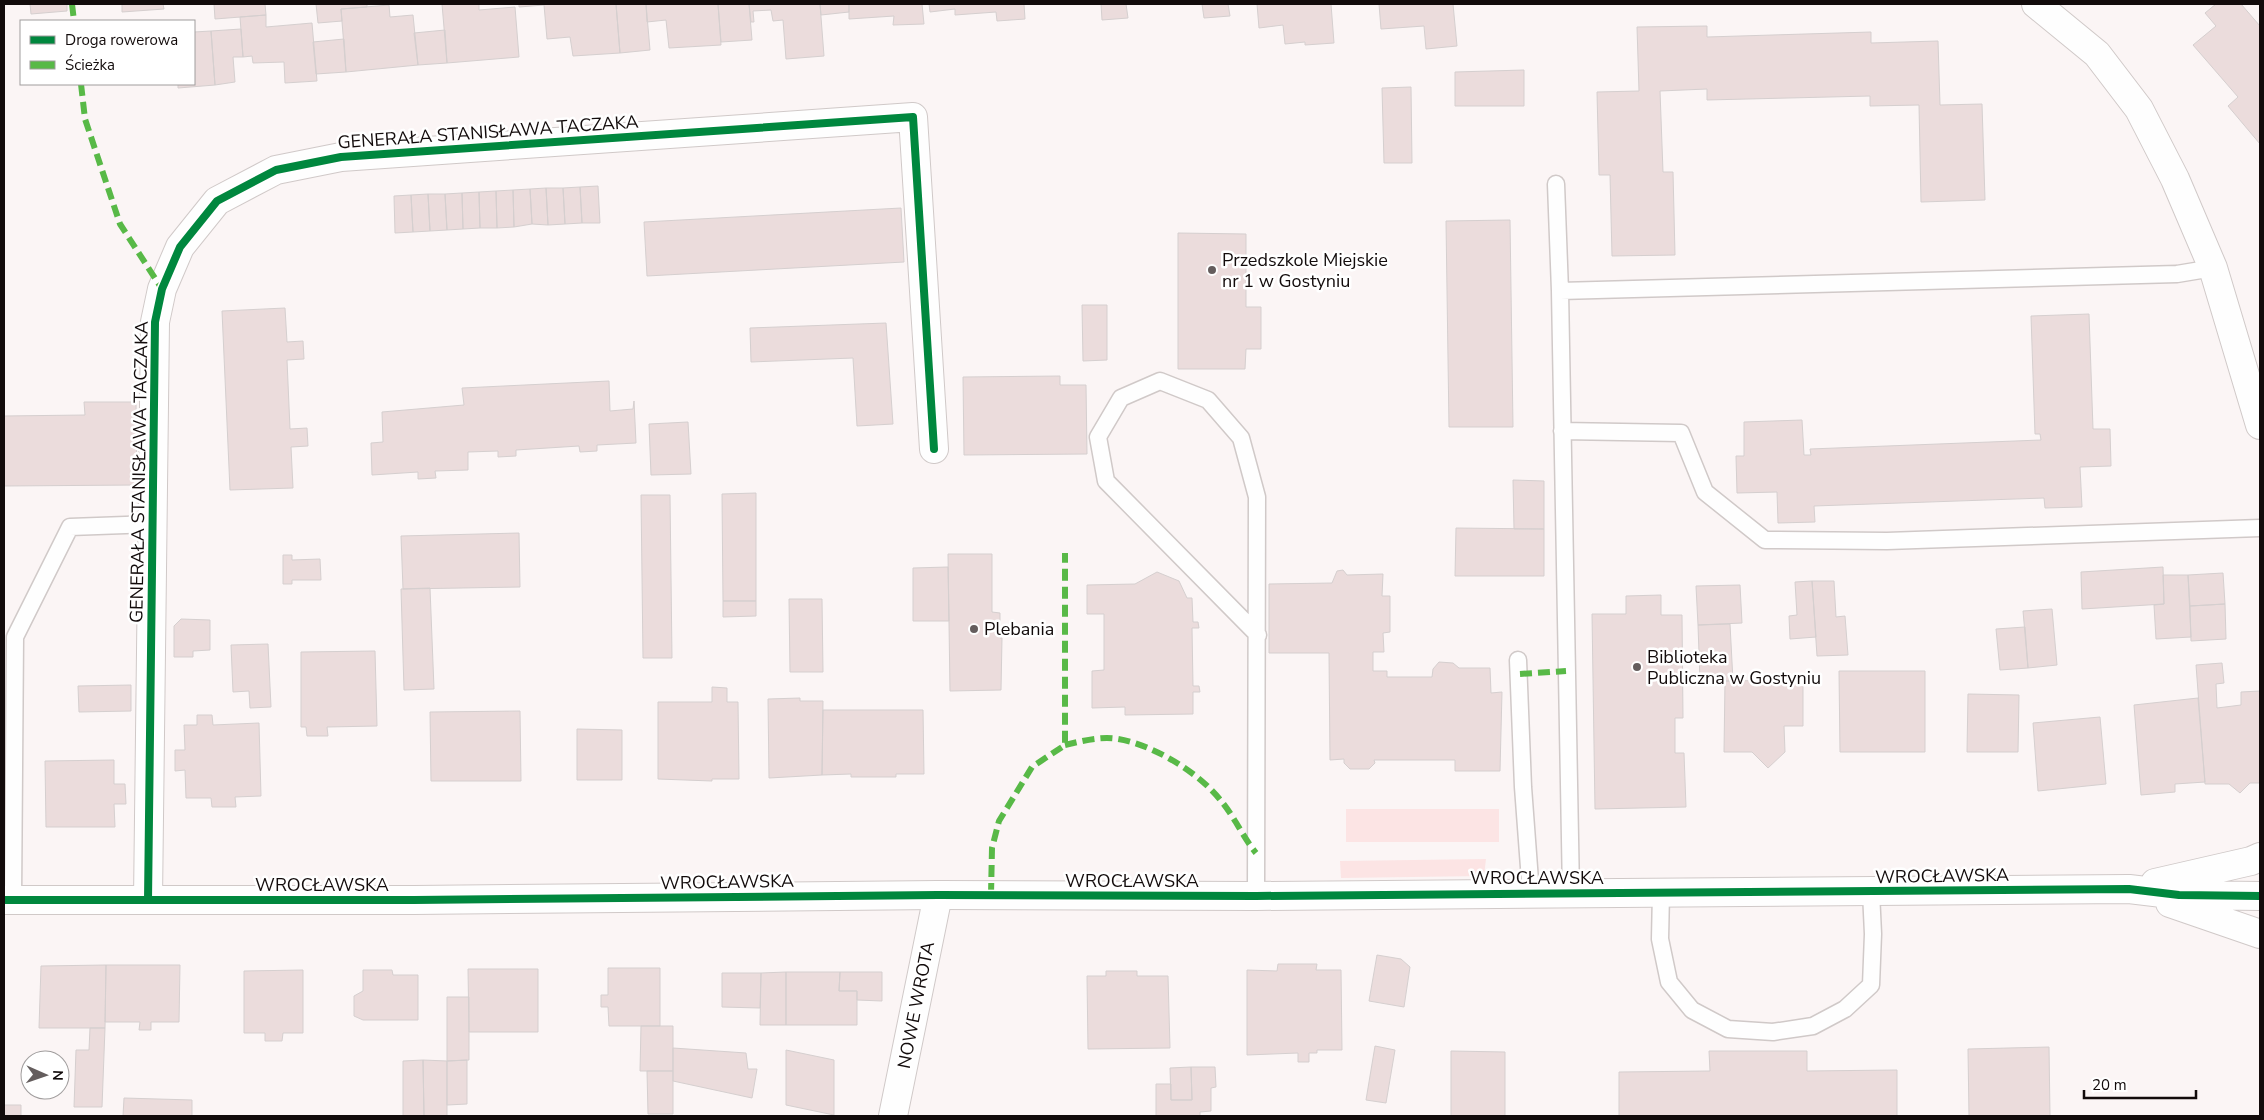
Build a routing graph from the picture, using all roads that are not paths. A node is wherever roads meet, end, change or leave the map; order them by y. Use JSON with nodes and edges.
{"nodes":[{"id":1,"x":2036,"y":4,"type":"edge"},
{"id":2,"x":1556,"y":184,"type":"dead end"},
{"id":3,"x":2213,"y":268,"type":"junction"},
{"id":4,"x":1560,"y":292,"type":"junction"},
{"id":5,"x":2260,"y":420,"type":"edge"},
{"id":6,"x":1562,"y":431,"type":"junction"},
{"id":7,"x":934,"y":449,"type":"dead end"},
{"id":8,"x":153,"y":524,"type":"junction"},
{"id":9,"x":2260,"y":528,"type":"edge"},
{"id":10,"x":1258,"y":635,"type":"junction"},
{"id":11,"x":1518,"y":660,"type":"dead end"},
{"id":12,"x":2260,"y":857,"type":"edge"},
{"id":13,"x":2129,"y":889,"type":"junction"},
{"id":14,"x":1871,"y":892,"type":"junction"},
{"id":15,"x":1571,"y":893,"type":"junction"},
{"id":16,"x":1661,"y":893,"type":"junction"},
{"id":17,"x":1531,"y":894,"type":"junction"},
{"id":18,"x":938,"y":895,"type":"junction"},
{"id":19,"x":1256,"y":896,"type":"junction"},
{"id":20,"x":2260,"y":896,"type":"edge"},
{"id":21,"x":8,"y":900,"type":"edge"},
{"id":22,"x":148,"y":900,"type":"junction"},
{"id":23,"x":2260,"y":934,"type":"edge"},
{"id":24,"x":893,"y":1116,"type":"edge"}],
"edges":[{"from":1,"to":3,"type":"street"},
{"from":2,"to":4,"type":"lane"},
{"from":3,"to":4,"type":"lane"},
{"from":3,"to":5,"type":"street"},
{"from":4,"to":6,"type":"lane"},
{"from":6,"to":9,"type":"lane"},
{"from":6,"to":15,"type":"lane"},
{"from":7,"to":8,"type":"street","name":"GENERAŁA STANISŁAWA TACZAKA"},
{"from":8,"to":21,"type":"lane"},
{"from":8,"to":22,"type":"street","name":"GENERAŁA STANISŁAWA TACZAKA"},
{"from":10,"to":10,"type":"lane"},
{"from":10,"to":19,"type":"lane"},
{"from":11,"to":17,"type":"lane"},
{"from":12,"to":13,"type":"street","name":"WROCŁAWSKA"},
{"from":13,"to":14,"type":"street","name":"WROCŁAWSKA"},
{"from":13,"to":20,"type":"street","name":"WROCŁAWSKA"},
{"from":13,"to":23,"type":"street"},
{"from":14,"to":16,"type":"street","name":"WROCŁAWSKA"},
{"from":14,"to":16,"type":"lane"},
{"from":15,"to":16,"type":"street","name":"WROCŁAWSKA"},
{"from":15,"to":17,"type":"street","name":"WROCŁAWSKA"},
{"from":17,"to":19,"type":"street","name":"WROCŁAWSKA"},
{"from":18,"to":19,"type":"street","name":"WROCŁAWSKA"},
{"from":18,"to":22,"type":"street","name":"WROCŁAWSKA"},
{"from":18,"to":24,"type":"street","name":"NOWE WROTA"},
{"from":21,"to":22,"type":"street","name":"WROCŁAWSKA"}]}
